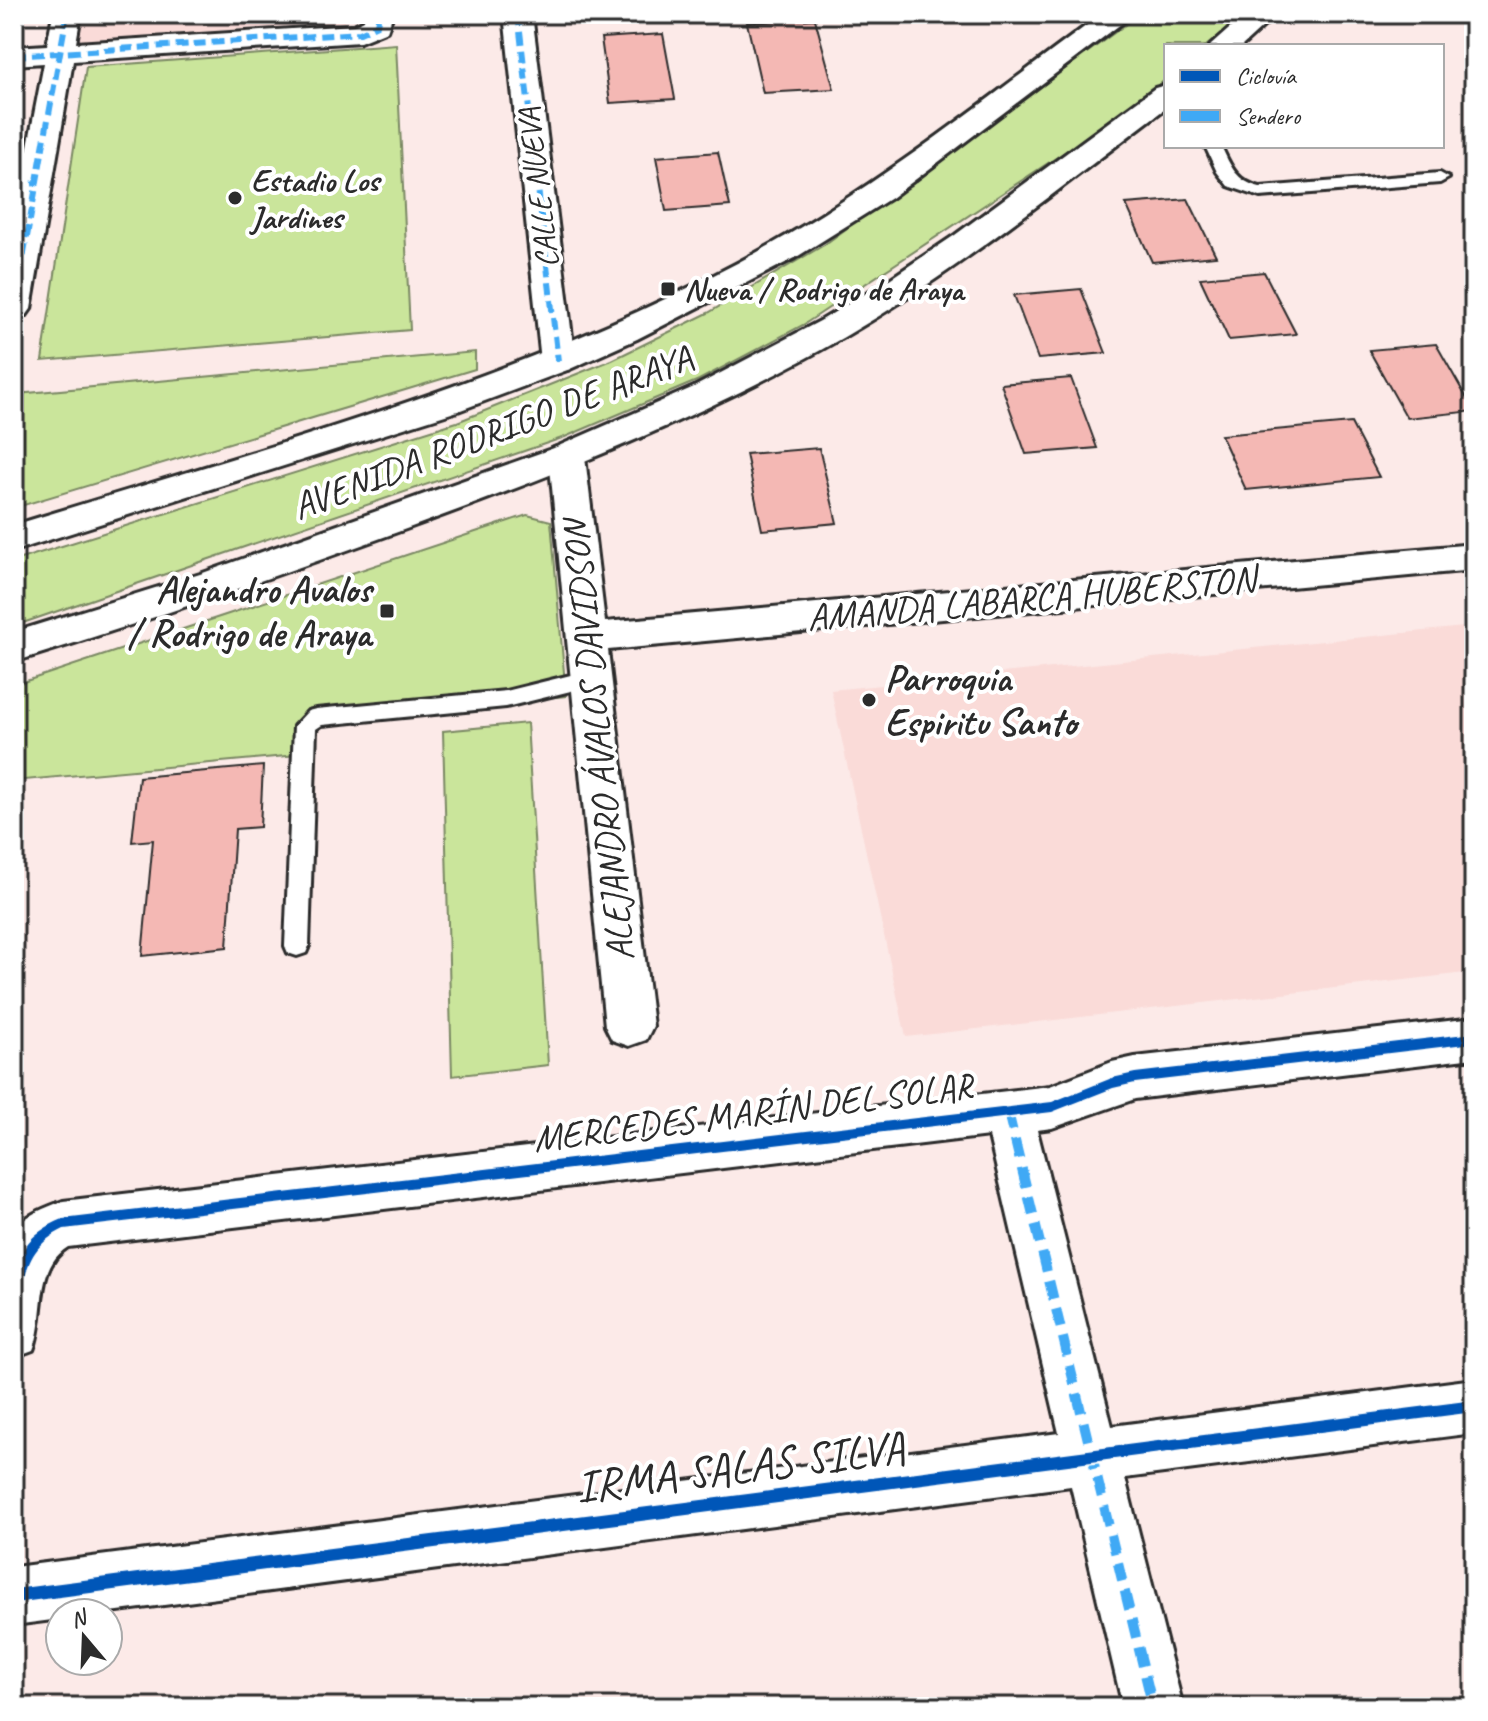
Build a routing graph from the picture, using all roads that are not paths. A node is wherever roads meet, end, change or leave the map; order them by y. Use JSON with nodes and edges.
{"nodes":[{"id":1,"x":67,"y":14,"type":"edge"},
{"id":2,"x":518,"y":14,"type":"edge"},
{"id":3,"x":1120,"y":14,"type":"edge"},
{"id":4,"x":1263,"y":14,"type":"edge"},
{"id":5,"x":376,"y":22,"type":"edge"},
{"id":6,"x":1226,"y":44,"type":"edge"},
{"id":7,"x":60,"y":53,"type":"junction"},
{"id":8,"x":14,"y":56,"type":"edge"},
{"id":9,"x":1164,"y":95,"type":"edge"},
{"id":10,"x":1214,"y":148,"type":"edge"},
{"id":11,"x":1440,"y":178,"type":"dead end"},
{"id":12,"x":25,"y":184,"type":"edge"},
{"id":13,"x":14,"y":309,"type":"edge"},
{"id":14,"x":558,"y":361,"type":"junction"},
{"id":15,"x":567,"y":457,"type":"junction"},
{"id":16,"x":14,"y":538,"type":"edge"},
{"id":17,"x":1474,"y":557,"type":"edge"},
{"id":18,"x":14,"y":647,"type":"edge"},
{"id":19,"x":589,"y":658,"type":"junction"},
{"id":20,"x":297,"y":946,"type":"dead end"},
{"id":21,"x":629,"y":1026,"type":"dead end"},
{"id":22,"x":1474,"y":1038,"type":"edge"},
{"id":23,"x":1008,"y":1112,"type":"junction"},
{"id":24,"x":14,"y":1332,"type":"edge"},
{"id":25,"x":1474,"y":1406,"type":"edge"},
{"id":26,"x":1091,"y":1456,"type":"junction"},
{"id":27,"x":14,"y":1596,"type":"edge"},
{"id":28,"x":1153,"y":1707,"type":"edge"}],
"edges":[{"from":1,"to":7,"type":"street"},
{"from":2,"to":14,"type":"street","name":"CALLE NUEVA"},
{"from":3,"to":14,"type":"street","name":"AVENIDA RODRIGO DE ARAYA"},
{"from":4,"to":6,"type":"street"},
{"from":5,"to":7,"type":"street"},
{"from":7,"to":8,"type":"street"},
{"from":7,"to":12,"type":"street"},
{"from":9,"to":15,"type":"street","name":"AVENIDA RODRIGO DE ARAYA"},
{"from":10,"to":11,"type":"lane"},
{"from":12,"to":13,"type":"street"},
{"from":14,"to":16,"type":"street","name":"AVENIDA RODRIGO DE ARAYA"},
{"from":15,"to":18,"type":"street","name":"AVENIDA RODRIGO DE ARAYA"},
{"from":15,"to":19,"type":"street","name":"ALEJANDRO ÁVALOS DAVIDSON"},
{"from":17,"to":19,"type":"street","name":"AMANDA LABARCA HUBERSTON"},
{"from":19,"to":20,"type":"lane"},
{"from":19,"to":21,"type":"street","name":"ALEJANDRO ÁVALOS DAVIDSON"},
{"from":22,"to":23,"type":"street","name":"MERCEDES MARÍN DEL SOLAR"},
{"from":23,"to":24,"type":"street","name":"MERCEDES MARÍN DEL SOLAR"},
{"from":23,"to":26,"type":"street"},
{"from":25,"to":26,"type":"street","name":"IRMA SALAS SILVA"},
{"from":26,"to":27,"type":"street","name":"IRMA SALAS SILVA"},
{"from":26,"to":28,"type":"street"}]}
